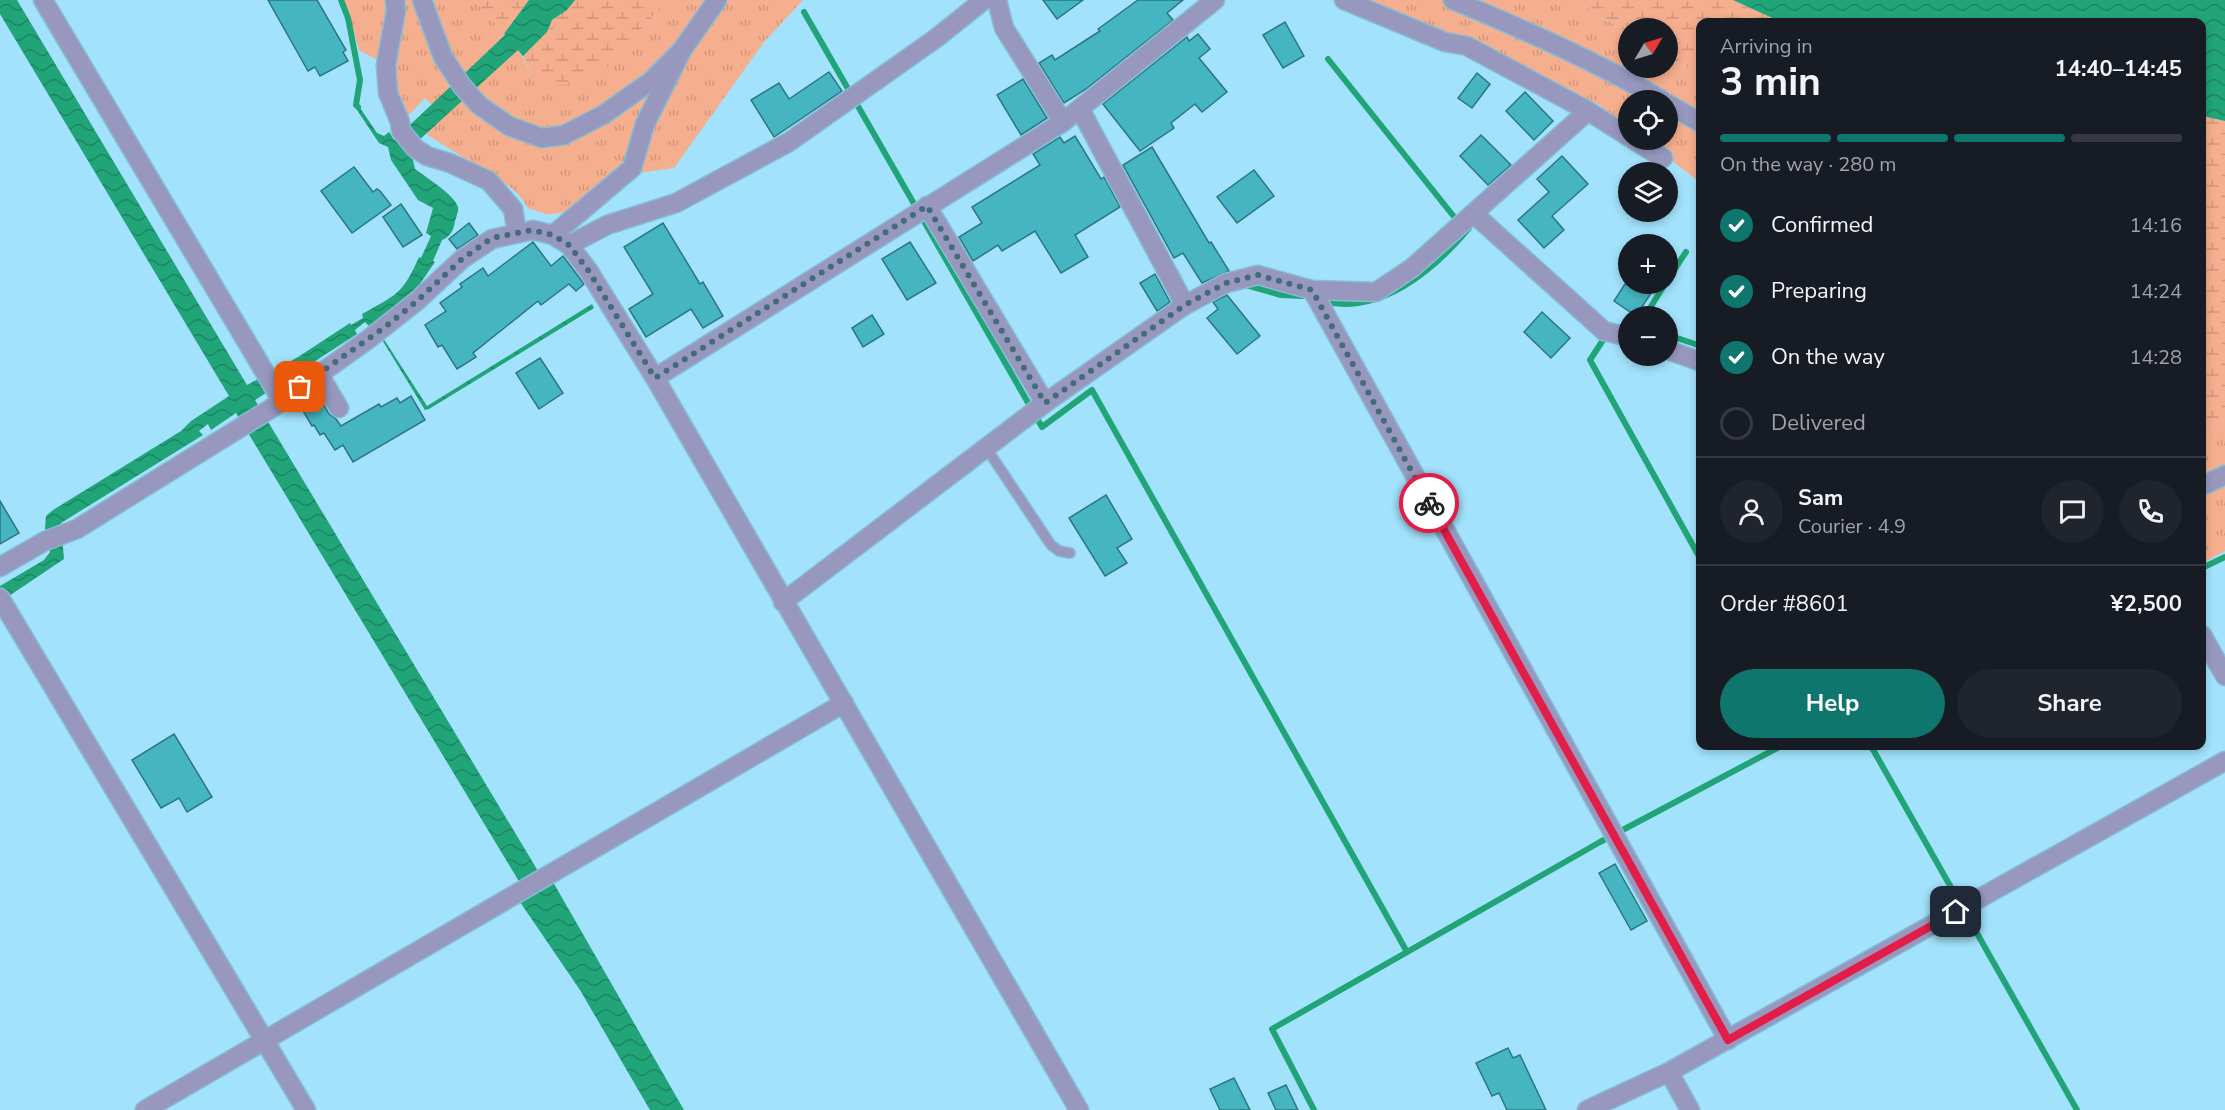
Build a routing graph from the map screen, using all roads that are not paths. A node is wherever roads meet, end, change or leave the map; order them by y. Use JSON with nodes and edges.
{"nodes":[{"id":1,"x":43,"y":0,"type":"edge"},
{"id":2,"x":394,"y":0,"type":"edge"},
{"id":3,"x":422,"y":0,"type":"edge"},
{"id":4,"x":717,"y":0,"type":"edge"},
{"id":5,"x":984,"y":0,"type":"edge"},
{"id":6,"x":997,"y":0,"type":"edge"},
{"id":7,"x":1215,"y":0,"type":"edge"},
{"id":8,"x":1344,"y":0,"type":"edge"},
{"id":9,"x":1454,"y":0,"type":"edge"},
{"id":10,"x":682,"y":50,"type":"junction"},
{"id":11,"x":1643,"y":90,"type":"edge"},
{"id":12,"x":1080,"y":109,"type":"junction"},
{"id":13,"x":1678,"y":110,"type":"edge"},
{"id":14,"x":1588,"y":111,"type":"junction"},
{"id":15,"x":1696,"y":120,"type":"edge"},
{"id":16,"x":1063,"y":122,"type":"junction"},
{"id":17,"x":1618,"y":129,"type":"edge"},
{"id":18,"x":1650,"y":150,"type":"edge"},
{"id":19,"x":1663,"y":158,"type":"dead end"},
{"id":20,"x":922,"y":209,"type":"junction"},
{"id":21,"x":1464,"y":221,"type":"junction"},
{"id":22,"x":517,"y":233,"type":"junction"},
{"id":23,"x":561,"y":240,"type":"junction"},
{"id":24,"x":1315,"y":297,"type":"junction"},
{"id":25,"x":1185,"y":305,"type":"junction"},
{"id":26,"x":1618,"y":334,"type":"edge"},
{"id":27,"x":1678,"y":354,"type":"edge"},
{"id":28,"x":1696,"y":360,"type":"edge"},
{"id":29,"x":319,"y":374,"type":"junction"},
{"id":30,"x":655,"y":378,"type":"junction"},
{"id":31,"x":278,"y":404,"type":"junction"},
{"id":32,"x":339,"y":408,"type":"dead end"},
{"id":33,"x":1037,"y":409,"type":"junction"},
{"id":34,"x":987,"y":449,"type":"junction"},
{"id":35,"x":2225,"y":475,"type":"edge"},
{"id":36,"x":2206,"y":484,"type":"edge"},
{"id":37,"x":1070,"y":553,"type":"dead end"},
{"id":38,"x":2,"y":561,"type":"edge"},
{"id":39,"x":2,"y":600,"type":"edge"},
{"id":40,"x":783,"y":602,"type":"junction"},
{"id":41,"x":2206,"y":642,"type":"edge"},
{"id":42,"x":2225,"y":676,"type":"edge"},
{"id":43,"x":844,"y":703,"type":"junction"},
{"id":44,"x":2225,"y":761,"type":"edge"},
{"id":45,"x":265,"y":1040,"type":"junction"},
{"id":46,"x":1728,"y":1040,"type":"junction"},
{"id":47,"x":1669,"y":1072,"type":"junction"},
{"id":48,"x":145,"y":1110,"type":"edge"},
{"id":49,"x":306,"y":1110,"type":"edge"},
{"id":50,"x":1079,"y":1110,"type":"edge"},
{"id":51,"x":1587,"y":1110,"type":"edge"},
{"id":52,"x":1690,"y":1110,"type":"edge"}],
"edges":[{"from":1,"to":31,"type":"street"},
{"from":2,"to":22,"type":"street"},
{"from":3,"to":10,"type":"street"},
{"from":4,"to":10,"type":"street"},
{"from":5,"to":23,"type":"street"},
{"from":6,"to":16,"type":"street"},
{"from":7,"to":12,"type":"street"},
{"from":8,"to":14,"type":"street"},
{"from":9,"to":11,"type":"street"},
{"from":10,"to":23,"type":"street"},
{"from":12,"to":16,"type":"street"},
{"from":12,"to":25,"type":"street"},
{"from":13,"to":15,"type":"street"},
{"from":14,"to":17,"type":"street"},
{"from":14,"to":21,"type":"street"},
{"from":16,"to":20,"type":"street"},
{"from":18,"to":19,"type":"street"},
{"from":20,"to":30,"type":"street"},
{"from":20,"to":33,"type":"street"},
{"from":21,"to":24,"type":"street"},
{"from":21,"to":26,"type":"street"},
{"from":22,"to":23,"type":"street"},
{"from":22,"to":29,"type":"street"},
{"from":23,"to":30,"type":"street"},
{"from":24,"to":25,"type":"street"},
{"from":24,"to":46,"type":"street"},
{"from":25,"to":33,"type":"street"},
{"from":27,"to":28,"type":"street"},
{"from":29,"to":31,"type":"street"},
{"from":29,"to":32,"type":"street"},
{"from":30,"to":40,"type":"street"},
{"from":31,"to":38,"type":"street"},
{"from":33,"to":34,"type":"street"},
{"from":34,"to":37,"type":"lane"},
{"from":34,"to":40,"type":"street"},
{"from":35,"to":36,"type":"street"},
{"from":39,"to":45,"type":"street"},
{"from":40,"to":43,"type":"street"},
{"from":41,"to":42,"type":"street"},
{"from":43,"to":45,"type":"street"},
{"from":43,"to":50,"type":"street"},
{"from":44,"to":46,"type":"street"},
{"from":45,"to":48,"type":"street"},
{"from":45,"to":49,"type":"street"},
{"from":46,"to":47,"type":"street"},
{"from":47,"to":51,"type":"street"},
{"from":47,"to":52,"type":"street"}]}
